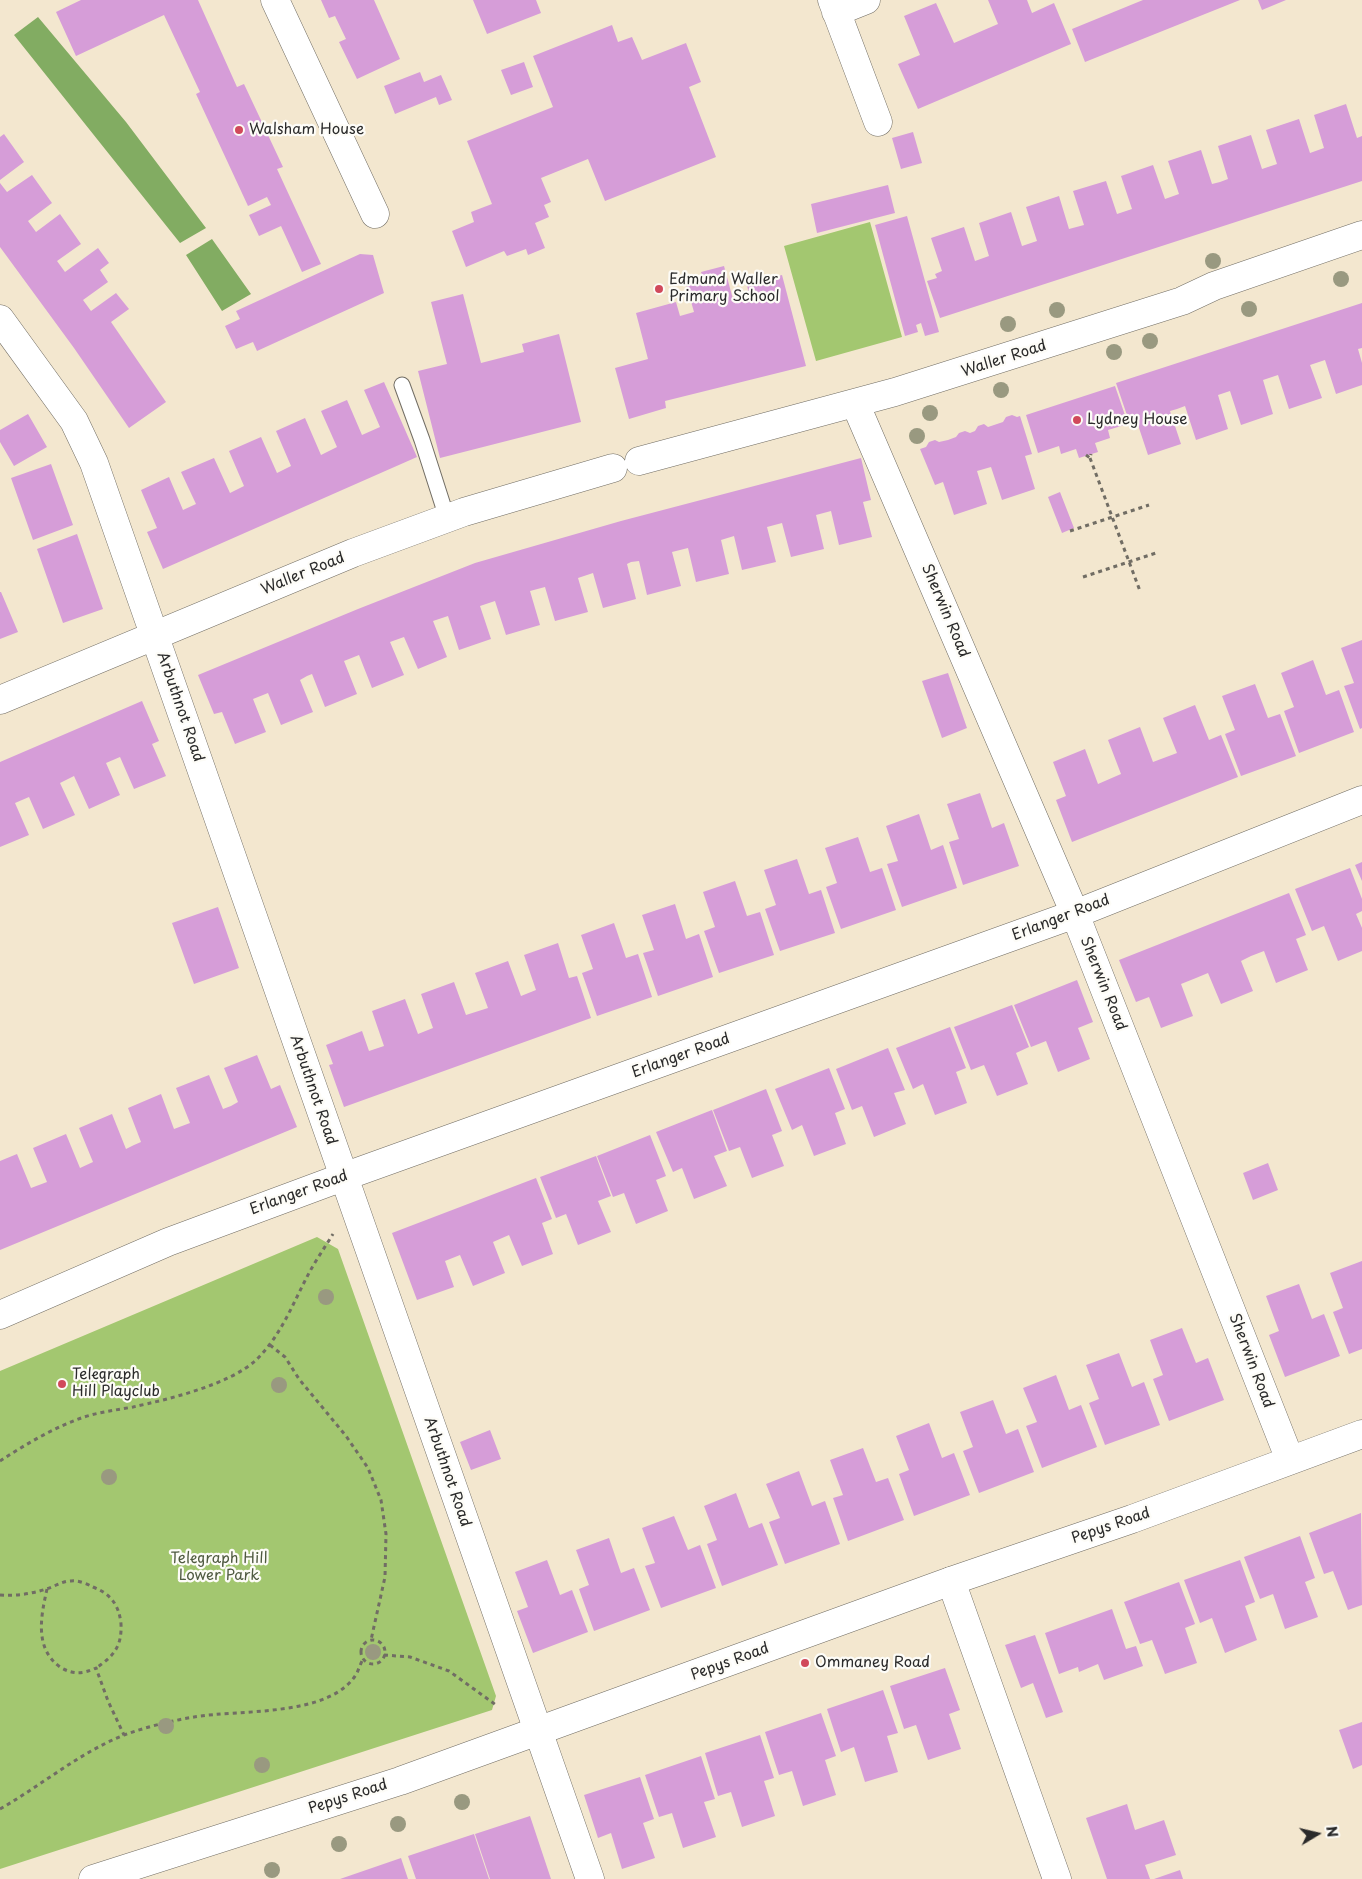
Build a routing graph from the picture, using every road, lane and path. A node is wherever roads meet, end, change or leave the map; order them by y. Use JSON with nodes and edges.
{"nodes":[{"id":1,"x":275,"y":0,"type":"edge"},
{"id":2,"x":866,"y":0,"type":"edge"},
{"id":3,"x":834,"y":6,"type":"edge"},
{"id":4,"x":878,"y":122,"type":"dead end"},
{"id":5,"x":375,"y":214,"type":"dead end"},
{"id":6,"x":1362,"y":235,"type":"edge"},
{"id":7,"x":0,"y":319,"type":"edge"},
{"id":8,"x":402,"y":385,"type":"dead end"},
{"id":9,"x":855,"y":403,"type":"junction"},
{"id":10,"x":1089,"y":456,"type":"dead end"},
{"id":11,"x":639,"y":461,"type":"joint"},
{"id":12,"x":613,"y":468,"type":"joint"},
{"id":13,"x":1149,"y":505,"type":"dead end"},
{"id":14,"x":447,"y":518,"type":"junction"},
{"id":15,"x":1112,"y":518,"type":"junction"},
{"id":16,"x":1070,"y":531,"type":"dead end"},
{"id":17,"x":1156,"y":553,"type":"dead end"},
{"id":18,"x":1129,"y":562,"type":"junction"},
{"id":19,"x":1083,"y":577,"type":"dead end"},
{"id":20,"x":1140,"y":591,"type":"dead end"},
{"id":21,"x":154,"y":635,"type":"junction"},
{"id":22,"x":0,"y":700,"type":"edge"},
{"id":23,"x":1362,"y":800,"type":"edge"},
{"id":24,"x":1075,"y":914,"type":"junction"},
{"id":25,"x":343,"y":1177,"type":"junction"},
{"id":26,"x":328,"y":1243,"type":"dead end"},
{"id":27,"x":0,"y":1314,"type":"edge"},
{"id":28,"x":270,"y":1345,"type":"junction"},
{"id":29,"x":1362,"y":1434,"type":"edge"},
{"id":30,"x":0,"y":1460,"type":"edge"},
{"id":31,"x":1290,"y":1460,"type":"junction"},
{"id":32,"x":951,"y":1581,"type":"junction"},
{"id":33,"x":47,"y":1589,"type":"junction"},
{"id":34,"x":0,"y":1595,"type":"edge"},
{"id":35,"x":371,"y":1640,"type":"junction"},
{"id":36,"x":384,"y":1656,"type":"junction"},
{"id":37,"x":363,"y":1659,"type":"junction"},
{"id":38,"x":96,"y":1668,"type":"junction"},
{"id":39,"x":494,"y":1703,"type":"dead end"},
{"id":40,"x":538,"y":1732,"type":"junction"},
{"id":41,"x":124,"y":1735,"type":"junction"},
{"id":42,"x":0,"y":1808,"type":"edge"},
{"id":43,"x":93,"y":1879,"type":"edge"},
{"id":44,"x":590,"y":1879,"type":"edge"},
{"id":45,"x":1057,"y":1879,"type":"edge"}],
"edges":[{"from":1,"to":5,"type":"street"},
{"from":2,"to":3,"type":"street"},
{"from":3,"to":4,"type":"street"},
{"from":6,"to":9,"type":"street","name":"Waller Road"},
{"from":7,"to":21,"type":"street","name":"Arbuthnot Road"},
{"from":8,"to":14,"type":"lane"},
{"from":9,"to":11,"type":"street","name":"Waller Road"},
{"from":9,"to":24,"type":"street","name":"Sherwin Road"},
{"from":10,"to":15,"type":"path"},
{"from":11,"to":12,"type":"lane"},
{"from":12,"to":14,"type":"street","name":"Waller Road"},
{"from":13,"to":15,"type":"path"},
{"from":14,"to":21,"type":"street","name":"Waller Road"},
{"from":15,"to":16,"type":"path"},
{"from":15,"to":18,"type":"path"},
{"from":17,"to":18,"type":"path"},
{"from":18,"to":19,"type":"path"},
{"from":18,"to":20,"type":"path"},
{"from":21,"to":22,"type":"street","name":"Waller Road"},
{"from":21,"to":25,"type":"street","name":"Arbuthnot Road"},
{"from":23,"to":24,"type":"street","name":"Erlanger Road"},
{"from":24,"to":25,"type":"street","name":"Erlanger Road"},
{"from":24,"to":31,"type":"street","name":"Sherwin Road"},
{"from":25,"to":27,"type":"street","name":"Erlanger Road"},
{"from":25,"to":40,"type":"street","name":"Arbuthnot Road"},
{"from":26,"to":28,"type":"path"},
{"from":28,"to":30,"type":"path"},
{"from":28,"to":35,"type":"path"},
{"from":29,"to":31,"type":"street","name":"Pepys Road"},
{"from":31,"to":32,"type":"street","name":"Pepys Road"},
{"from":32,"to":40,"type":"street","name":"Pepys Road"},
{"from":32,"to":45,"type":"street"},
{"from":33,"to":34,"type":"path"},
{"from":33,"to":38,"type":"path"},
{"from":33,"to":38,"type":"path"},
{"from":35,"to":36,"type":"path"},
{"from":35,"to":37,"type":"path"},
{"from":36,"to":37,"type":"path"},
{"from":36,"to":39,"type":"path"},
{"from":37,"to":41,"type":"path"},
{"from":38,"to":41,"type":"path"},
{"from":40,"to":43,"type":"street","name":"Pepys Road"},
{"from":40,"to":44,"type":"street","name":"Arbuthnot Road"},
{"from":41,"to":42,"type":"path"}]}
